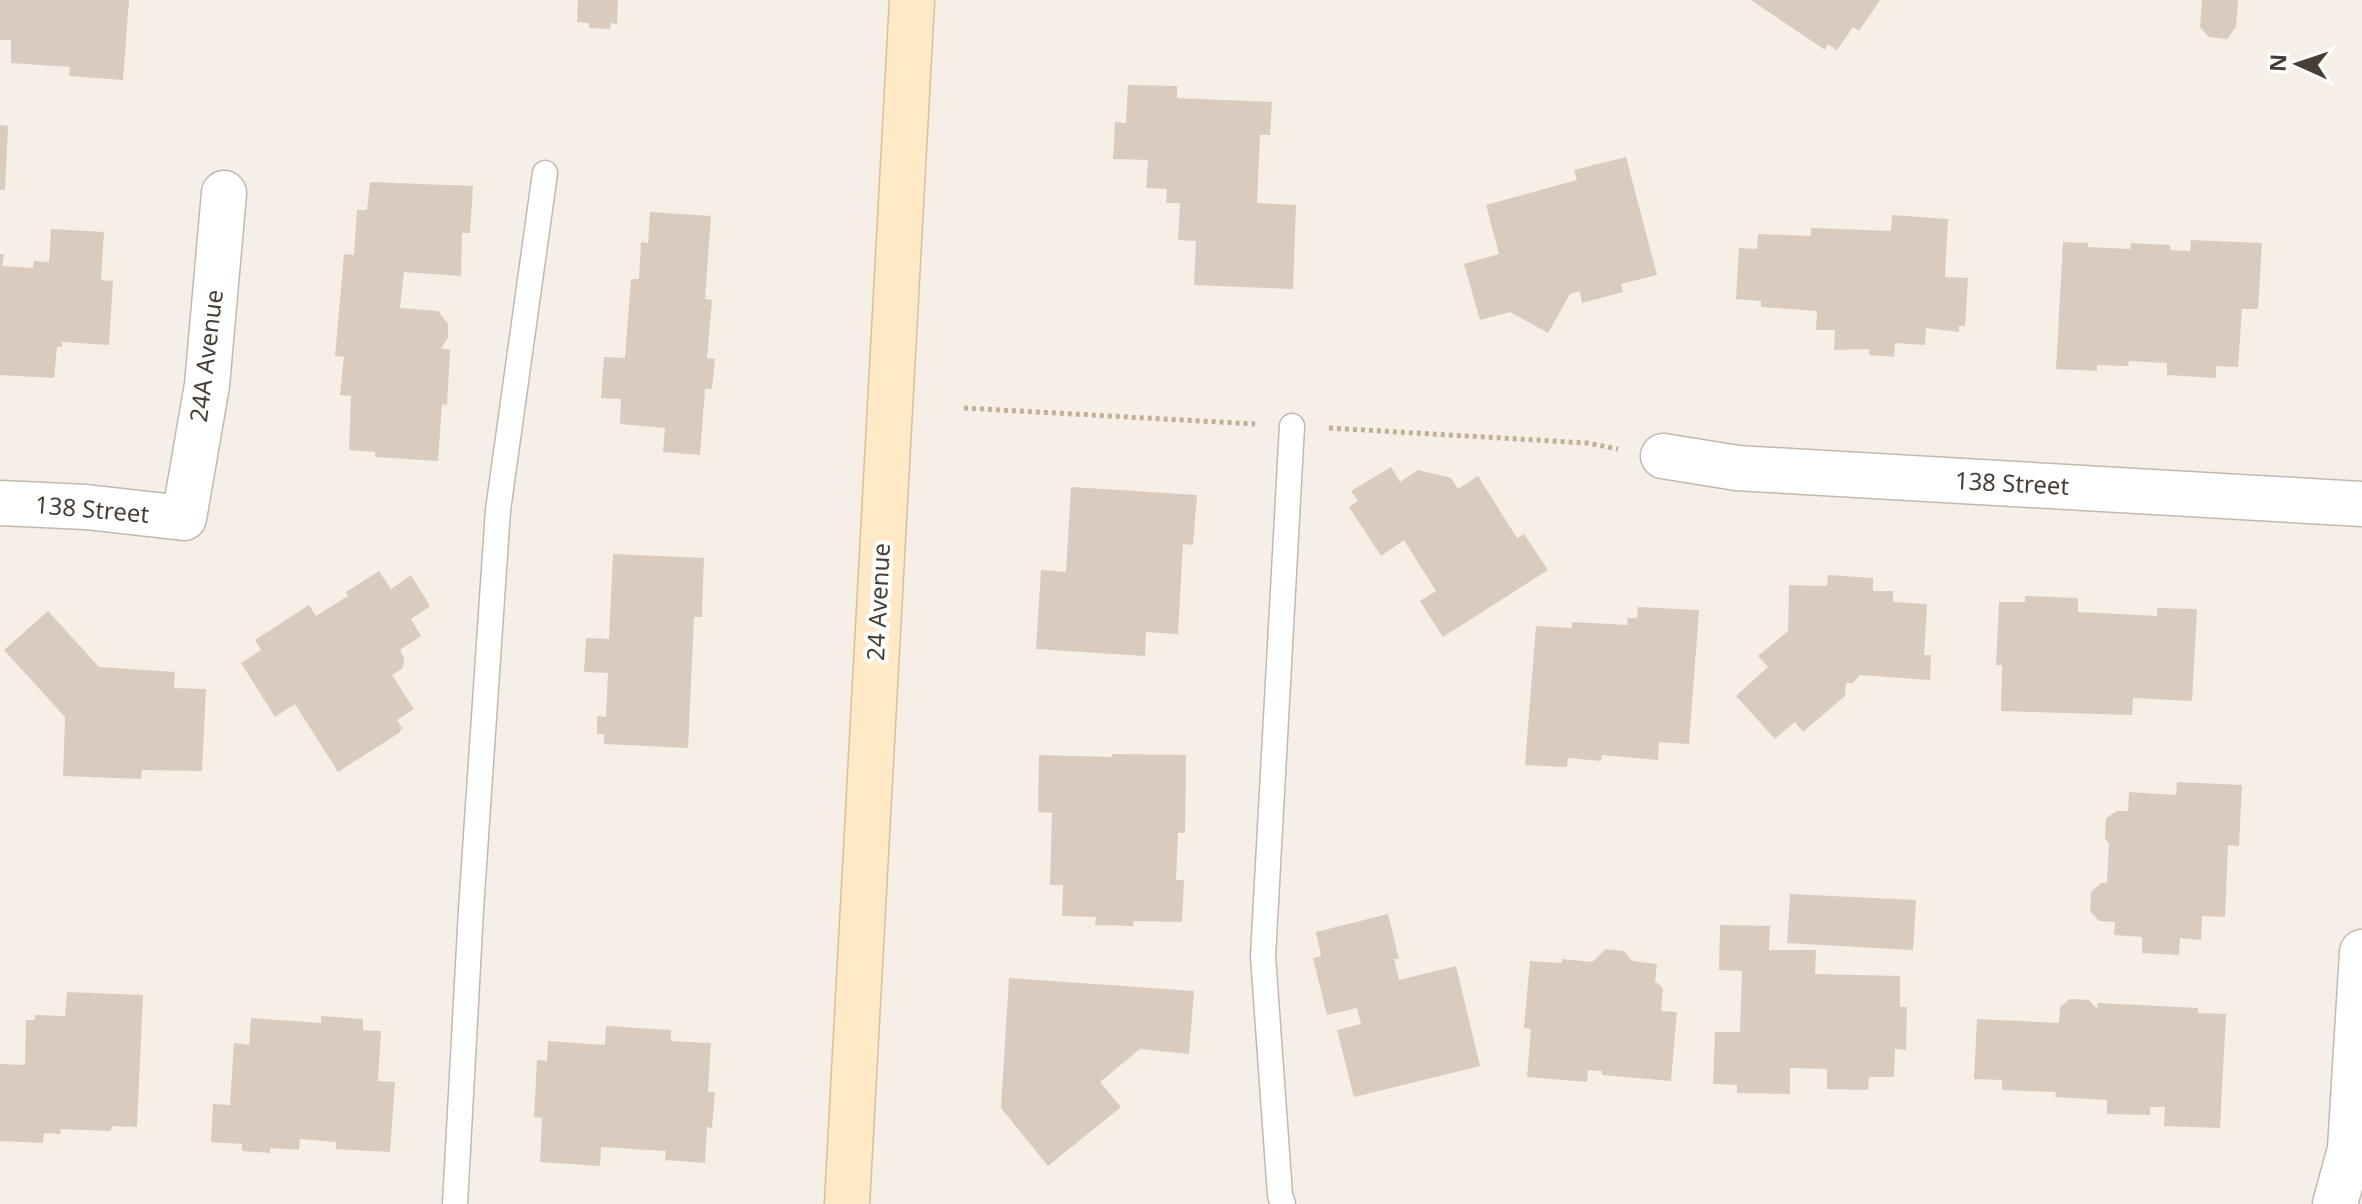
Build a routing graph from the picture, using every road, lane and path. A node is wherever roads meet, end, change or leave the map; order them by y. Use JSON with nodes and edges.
{"nodes":[{"id":1,"x":912,"y":0,"type":"edge"},
{"id":2,"x":545,"y":173,"type":"dead end"},
{"id":3,"x":224,"y":193,"type":"dead end"},
{"id":4,"x":1292,"y":426,"type":"dead end"},
{"id":5,"x":1663,"y":456,"type":"dead end"},
{"id":6,"x":0,"y":503,"type":"edge"},
{"id":7,"x":2362,"y":504,"type":"edge"},
{"id":8,"x":184,"y":518,"type":"joint"},
{"id":9,"x":2362,"y":952,"type":"edge"},
{"id":10,"x":455,"y":1204,"type":"edge"},
{"id":11,"x":847,"y":1204,"type":"edge"},
{"id":12,"x":1283,"y":1204,"type":"edge"},
{"id":13,"x":2335,"y":1204,"type":"edge"}],
"edges":[{"from":1,"to":11,"type":"main road","name":"24 Avenue"},
{"from":2,"to":10,"type":"lane"},
{"from":3,"to":8,"type":"street","name":"24A Avenue"},
{"from":4,"to":12,"type":"lane"},
{"from":5,"to":7,"type":"street","name":"138 Street"},
{"from":6,"to":8,"type":"street","name":"138 Street"},
{"from":9,"to":13,"type":"street"}]}
